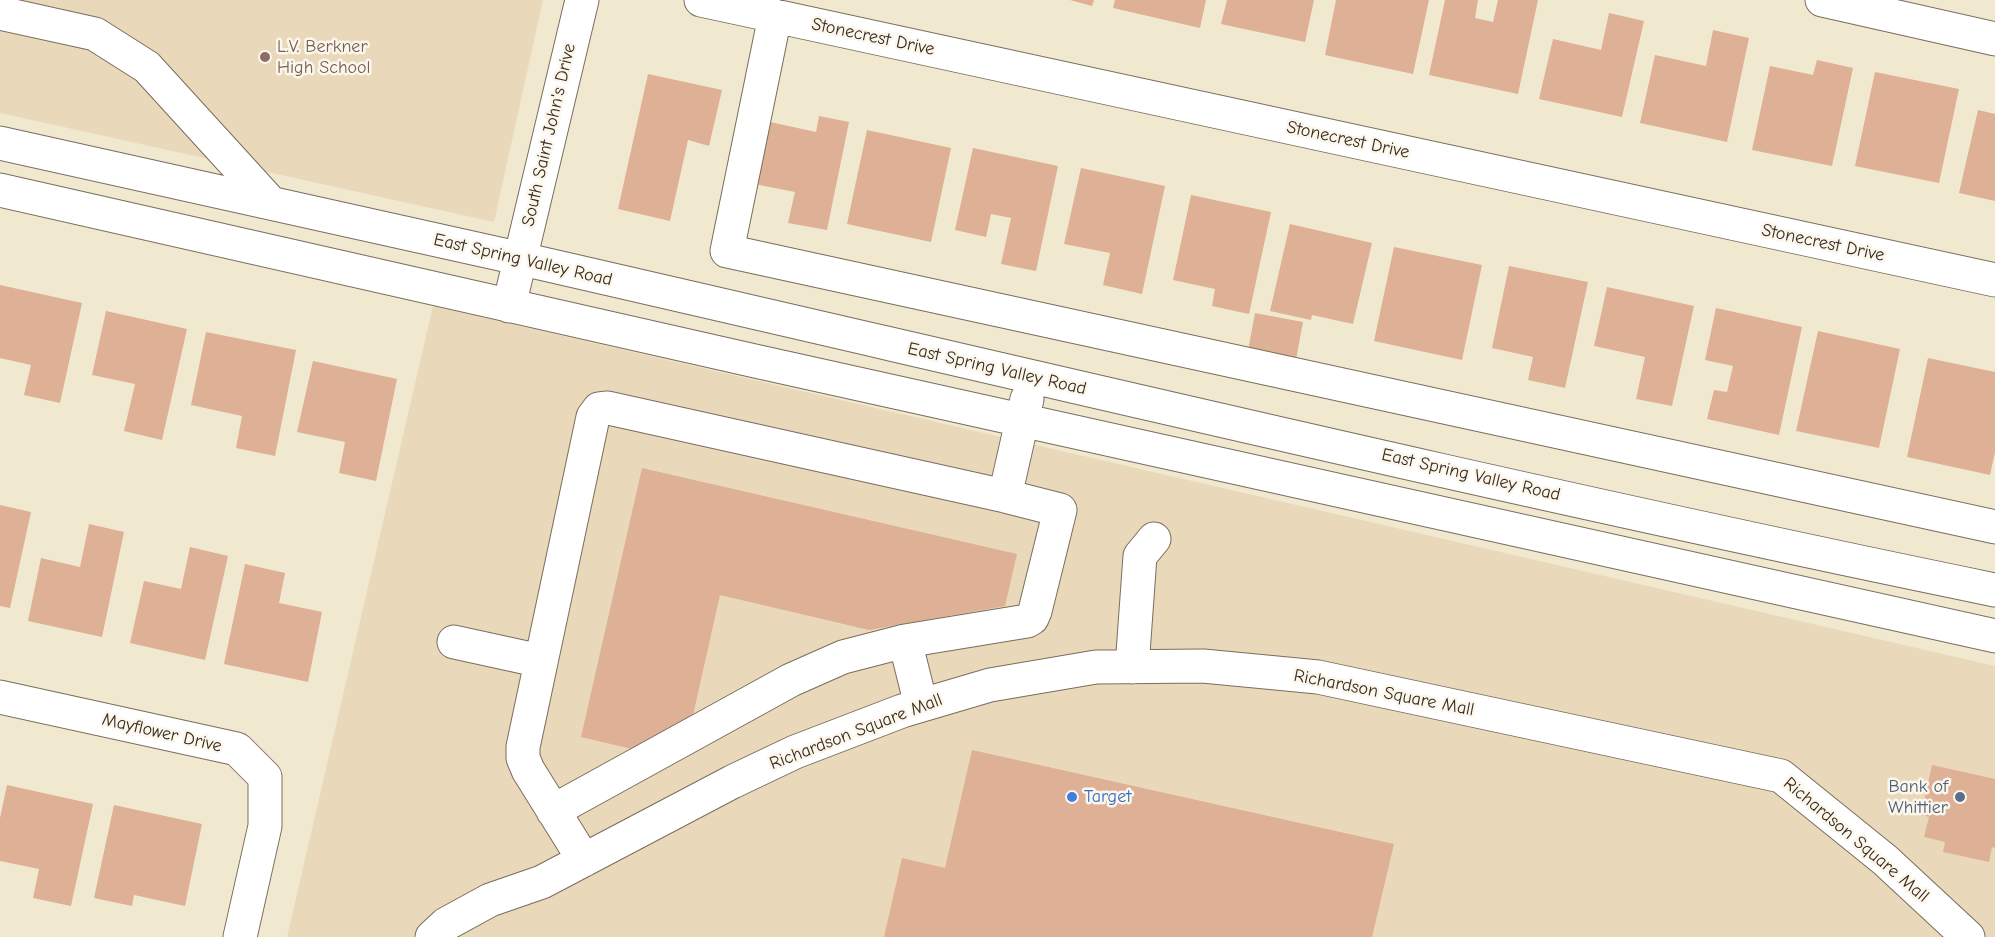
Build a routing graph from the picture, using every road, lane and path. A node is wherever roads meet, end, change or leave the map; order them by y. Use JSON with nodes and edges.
{"nodes":[{"id":1,"x":582,"y":0,"type":"edge"},
{"id":2,"x":701,"y":0,"type":"edge"},
{"id":3,"x":1822,"y":0,"type":"edge"},
{"id":4,"x":0,"y":13,"type":"edge"},
{"id":5,"x":775,"y":16,"type":"junction"},
{"id":6,"x":1995,"y":39,"type":"edge"},
{"id":7,"x":0,"y":143,"type":"edge"},
{"id":8,"x":0,"y":190,"type":"edge"},
{"id":9,"x":271,"y":203,"type":"junction"},
{"id":10,"x":520,"y":258,"type":"junction"},
{"id":11,"x":1995,"y":280,"type":"edge"},
{"id":12,"x":509,"y":306,"type":"junction"},
{"id":13,"x":1032,"y":376,"type":"junction"},
{"id":14,"x":1022,"y":420,"type":"junction"},
{"id":15,"x":1005,"y":496,"type":"junction"},
{"id":16,"x":1995,"y":527,"type":"edge"},
{"id":17,"x":1154,"y":539,"type":"dead end"},
{"id":18,"x":1836,"y":557,"type":"junction"},
{"id":19,"x":1995,"y":590,"type":"edge"},
{"id":20,"x":1824,"y":599,"type":"junction"},
{"id":21,"x":1995,"y":636,"type":"edge"},
{"id":22,"x":454,"y":642,"type":"dead end"},
{"id":23,"x":905,"y":642,"type":"junction"},
{"id":24,"x":541,"y":661,"type":"junction"},
{"id":25,"x":1132,"y":667,"type":"junction"},
{"id":26,"x":0,"y":697,"type":"edge"},
{"id":27,"x":921,"y":705,"type":"junction"},
{"id":28,"x":554,"y":811,"type":"junction"},
{"id":29,"x":584,"y":860,"type":"junction"},
{"id":30,"x":240,"y":937,"type":"edge"},
{"id":31,"x":432,"y":937,"type":"edge"},
{"id":32,"x":1968,"y":937,"type":"edge"}],
"edges":[{"from":1,"to":10,"type":"street","name":"South Saint John's Drive"},
{"from":2,"to":5,"type":"street","name":"Stonecrest Drive"},
{"from":3,"to":6,"type":"street"},
{"from":4,"to":9,"type":"street"},
{"from":5,"to":11,"type":"street","name":"Stonecrest Drive"},
{"from":5,"to":16,"type":"street"},
{"from":7,"to":9,"type":"street","name":"East Spring Valley Road"},
{"from":8,"to":12,"type":"street"},
{"from":9,"to":10,"type":"street","name":"East Spring Valley Road"},
{"from":10,"to":12,"type":"street","name":"South Saint John's Drive"},
{"from":10,"to":13,"type":"street","name":"East Spring Valley Road"},
{"from":12,"to":14,"type":"street"},
{"from":13,"to":14,"type":"street"},
{"from":13,"to":18,"type":"street","name":"East Spring Valley Road"},
{"from":14,"to":15,"type":"street"},
{"from":14,"to":20,"type":"street"},
{"from":15,"to":23,"type":"street"},
{"from":15,"to":24,"type":"street"},
{"from":17,"to":25,"type":"street"},
{"from":18,"to":19,"type":"street","name":"East Spring Valley Road"},
{"from":18,"to":20,"type":"street"},
{"from":20,"to":21,"type":"street"},
{"from":22,"to":24,"type":"street"},
{"from":23,"to":27,"type":"street"},
{"from":23,"to":28,"type":"street"},
{"from":24,"to":28,"type":"street"},
{"from":25,"to":27,"type":"street","name":"Richardson Square Mall"},
{"from":25,"to":32,"type":"street","name":"Richardson Square Mall"},
{"from":26,"to":30,"type":"street","name":"Mayflower Drive"},
{"from":27,"to":29,"type":"street","name":"Richardson Square Mall"},
{"from":28,"to":29,"type":"street"},
{"from":29,"to":31,"type":"street","name":"Richardson Square Mall"}]}
